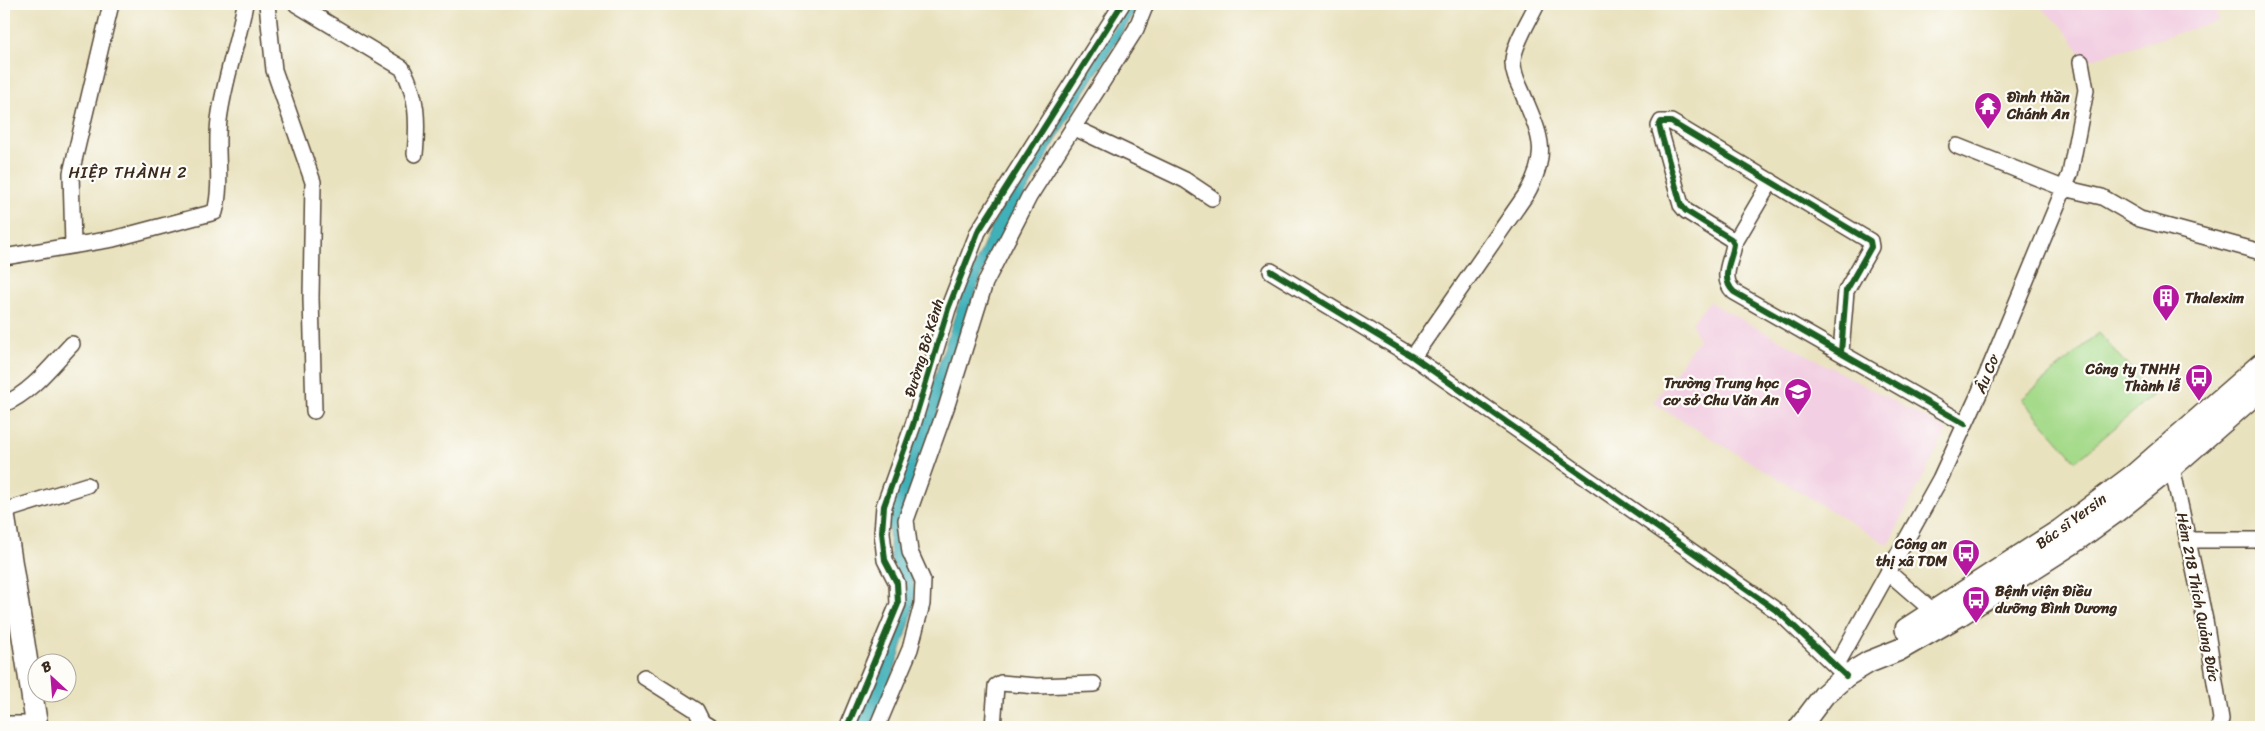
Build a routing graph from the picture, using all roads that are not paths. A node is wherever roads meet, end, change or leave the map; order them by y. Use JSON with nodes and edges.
{"nodes":[{"id":1,"x":111,"y":4,"type":"edge"},
{"id":2,"x":245,"y":4,"type":"edge"},
{"id":3,"x":267,"y":4,"type":"edge"},
{"id":4,"x":296,"y":4,"type":"edge"},
{"id":5,"x":1121,"y":4,"type":"edge"},
{"id":6,"x":1146,"y":4,"type":"edge"},
{"id":7,"x":1537,"y":4,"type":"edge"},
{"id":8,"x":2080,"y":62,"type":"dead end"},
{"id":9,"x":1073,"y":127,"type":"junction"},
{"id":10,"x":1957,"y":146,"type":"dead end"},
{"id":11,"x":416,"y":154,"type":"dead end"},
{"id":12,"x":1771,"y":181,"type":"junction"},
{"id":13,"x":2063,"y":188,"type":"junction"},
{"id":14,"x":1212,"y":198,"type":"dead end"},
{"id":15,"x":1734,"y":244,"type":"junction"},
{"id":16,"x":73,"y":245,"type":"junction"},
{"id":17,"x":2261,"y":252,"type":"edge"},
{"id":18,"x":4,"y":257,"type":"edge"},
{"id":19,"x":1271,"y":270,"type":"dead end"},
{"id":20,"x":72,"y":344,"type":"dead end"},
{"id":21,"x":1841,"y":352,"type":"junction"},
{"id":22,"x":1413,"y":357,"type":"junction"},
{"id":23,"x":2261,"y":364,"type":"edge"},
{"id":24,"x":2248,"y":392,"type":"edge"},
{"id":25,"x":4,"y":404,"type":"edge"},
{"id":26,"x":314,"y":411,"type":"dead end"},
{"id":27,"x":1965,"y":424,"type":"junction"},
{"id":28,"x":2167,"y":458,"type":"junction"},
{"id":29,"x":87,"y":486,"type":"dead end"},
{"id":30,"x":4,"y":511,"type":"edge"},
{"id":31,"x":4,"y":515,"type":"edge"},
{"id":32,"x":2188,"y":540,"type":"junction"},
{"id":33,"x":2261,"y":540,"type":"edge"},
{"id":34,"x":1888,"y":572,"type":"junction"},
{"id":35,"x":1998,"y":582,"type":"junction"},
{"id":36,"x":10,"y":599,"type":"edge"},
{"id":37,"x":1934,"y":612,"type":"junction"},
{"id":38,"x":1868,"y":662,"type":"junction"},
{"id":39,"x":1841,"y":671,"type":"junction"},
{"id":40,"x":644,"y":677,"type":"dead end"},
{"id":41,"x":1094,"y":684,"type":"dead end"},
{"id":42,"x":4,"y":724,"type":"edge"},
{"id":43,"x":37,"y":726,"type":"edge"},
{"id":44,"x":710,"y":727,"type":"edge"},
{"id":45,"x":847,"y":727,"type":"edge"},
{"id":46,"x":877,"y":727,"type":"edge"},
{"id":47,"x":993,"y":727,"type":"edge"},
{"id":48,"x":1800,"y":727,"type":"edge"},
{"id":49,"x":2219,"y":727,"type":"edge"}],
"edges":[{"from":1,"to":16,"type":"street"},
{"from":2,"to":16,"type":"street"},
{"from":3,"to":26,"type":"street"},
{"from":4,"to":11,"type":"street"},
{"from":5,"to":45,"type":"street","name":"Đường Bờ Kênh"},
{"from":6,"to":9,"type":"street"},
{"from":7,"to":22,"type":"street"},
{"from":8,"to":13,"type":"street","name":"Âu Cơ"},
{"from":9,"to":14,"type":"street"},
{"from":9,"to":46,"type":"street"},
{"from":10,"to":13,"type":"street"},
{"from":12,"to":15,"type":"street"},
{"from":12,"to":15,"type":"street"},
{"from":12,"to":21,"type":"street"},
{"from":13,"to":17,"type":"street"},
{"from":13,"to":27,"type":"street","name":"Âu Cơ"},
{"from":15,"to":21,"type":"street"},
{"from":16,"to":18,"type":"street"},
{"from":19,"to":22,"type":"street"},
{"from":20,"to":25,"type":"street"},
{"from":21,"to":27,"type":"street"},
{"from":22,"to":39,"type":"street"},
{"from":23,"to":24,"type":"main road","name":"Bác sĩ Yersin"},
{"from":24,"to":28,"type":"main road","name":"Bác sĩ Yersin"},
{"from":27,"to":34,"type":"street","name":"Âu Cơ"},
{"from":28,"to":32,"type":"street","name":"Hẻm 218 Thích Quảng Đức"},
{"from":28,"to":35,"type":"main road","name":"Bác sĩ Yersin"},
{"from":29,"to":30,"type":"street"},
{"from":31,"to":36,"type":"main road"},
{"from":32,"to":33,"type":"street"},
{"from":32,"to":49,"type":"street","name":"Hẻm 218 Thích Quảng Đức"},
{"from":34,"to":37,"type":"street"},
{"from":34,"to":39,"type":"street","name":"Âu Cơ"},
{"from":35,"to":37,"type":"main road","name":"Bác sĩ Yersin"},
{"from":35,"to":38,"type":"main road","name":"Bác sĩ Yersin"},
{"from":36,"to":43,"type":"main road"},
{"from":37,"to":38,"type":"main road","name":"Bác sĩ Yersin"},
{"from":38,"to":39,"type":"main road","name":"Bác sĩ Yersin"},
{"from":39,"to":48,"type":"main road","name":"Bác sĩ Yersin"},
{"from":40,"to":44,"type":"street"},
{"from":41,"to":47,"type":"street"},
{"from":42,"to":43,"type":"street"}]}
